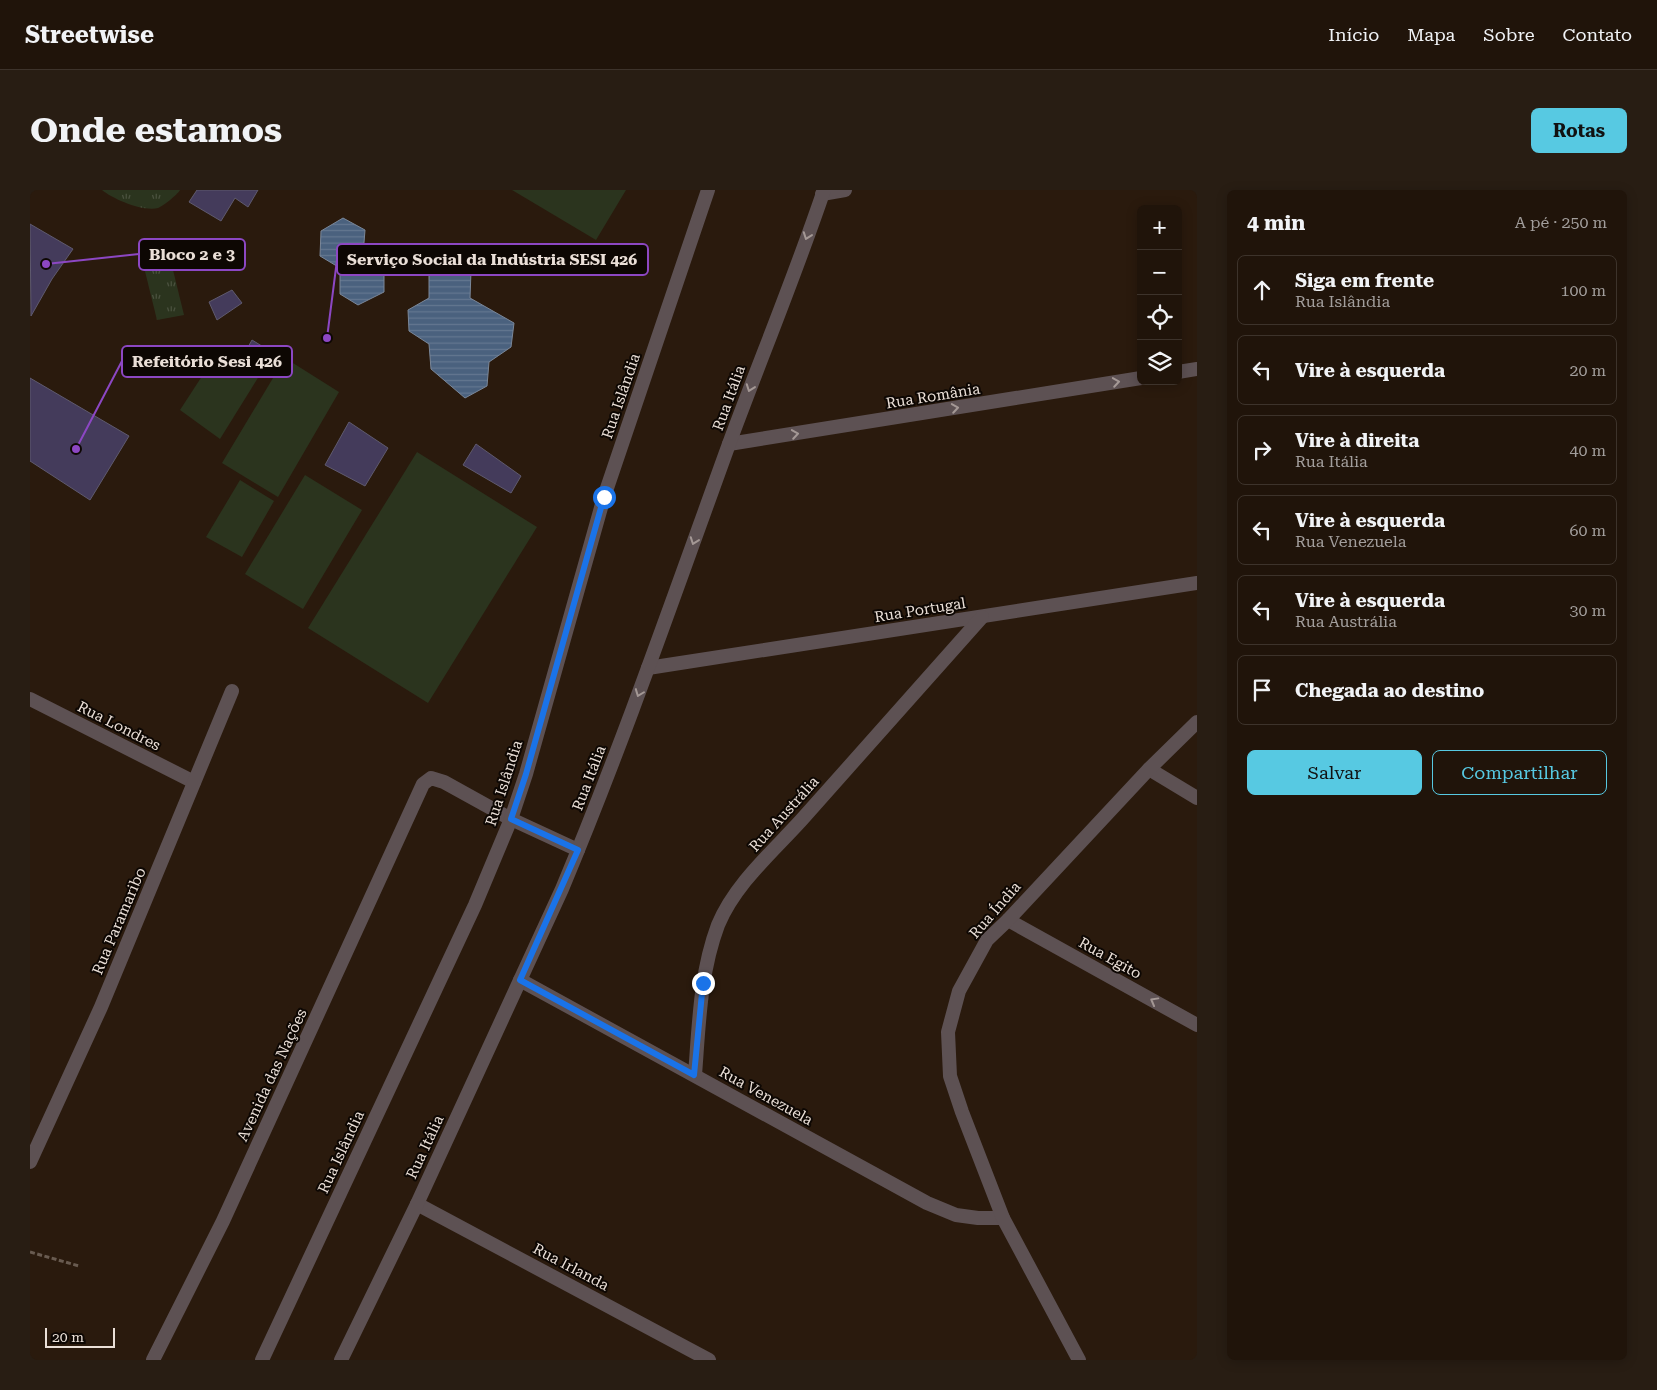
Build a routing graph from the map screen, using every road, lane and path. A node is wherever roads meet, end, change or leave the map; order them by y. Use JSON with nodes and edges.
{"nodes":[{"id":1,"x":708,"y":190,"type":"edge"},
{"id":2,"x":845,"y":190,"type":"edge"},
{"id":3,"x":823,"y":192,"type":"edge"},
{"id":4,"x":1197,"y":369,"type":"edge"},
{"id":5,"x":1182,"y":371,"type":"edge"},
{"id":6,"x":1137,"y":379,"type":"edge"},
{"id":7,"x":729,"y":444,"type":"junction"},
{"id":8,"x":1197,"y":583,"type":"edge"},
{"id":9,"x":982,"y":617,"type":"junction"},
{"id":10,"x":648,"y":668,"type":"junction"},
{"id":11,"x":232,"y":691,"type":"dead end"},
{"id":12,"x":30,"y":699,"type":"edge"},
{"id":13,"x":1197,"y":722,"type":"edge"},
{"id":14,"x":1149,"y":769,"type":"junction"},
{"id":15,"x":194,"y":782,"type":"junction"},
{"id":16,"x":1197,"y":798,"type":"edge"},
{"id":17,"x":511,"y":819,"type":"junction"},
{"id":18,"x":578,"y":850,"type":"junction"},
{"id":19,"x":1008,"y":920,"type":"junction"},
{"id":20,"x":520,"y":980,"type":"junction"},
{"id":21,"x":1197,"y":1025,"type":"edge"},
{"id":22,"x":694,"y":1075,"type":"junction"},
{"id":23,"x":30,"y":1162,"type":"edge"},
{"id":24,"x":417,"y":1204,"type":"junction"},
{"id":25,"x":1003,"y":1218,"type":"junction"},
{"id":26,"x":30,"y":1252,"type":"edge"},
{"id":27,"x":80,"y":1266,"type":"dead end"},
{"id":28,"x":153,"y":1360,"type":"edge"},
{"id":29,"x":262,"y":1360,"type":"edge"},
{"id":30,"x":341,"y":1360,"type":"edge"},
{"id":31,"x":709,"y":1360,"type":"edge"},
{"id":32,"x":1080,"y":1360,"type":"edge"}],
"edges":[{"from":1,"to":17,"type":"street","name":"Rua Islândia"},
{"from":2,"to":3,"type":"street"},
{"from":3,"to":7,"type":"street","name":"Rua Itália","one_way":true},
{"from":4,"to":5,"type":"street"},
{"from":7,"to":6,"type":"street","name":"Rua România","one_way":true},
{"from":7,"to":10,"type":"street","name":"Rua Itália","one_way":true},
{"from":8,"to":9,"type":"street","name":"Rua Portugal"},
{"from":9,"to":10,"type":"street","name":"Rua Portugal"},
{"from":9,"to":22,"type":"street","name":"Rua Austrália"},
{"from":10,"to":18,"type":"street","name":"Rua Itália","one_way":true},
{"from":11,"to":15,"type":"street","name":"Rua Paramaribo"},
{"from":12,"to":15,"type":"street","name":"Rua Londres"},
{"from":13,"to":14,"type":"street","name":"Rua Índia"},
{"from":14,"to":16,"type":"street"},
{"from":14,"to":19,"type":"street","name":"Rua Índia"},
{"from":15,"to":23,"type":"street","name":"Rua Paramaribo"},
{"from":17,"to":18,"type":"street"},
{"from":17,"to":28,"type":"street","name":"Avenida das Nações"},
{"from":17,"to":29,"type":"street","name":"Rua Islândia"},
{"from":18,"to":20,"type":"street","name":"Rua Itália"},
{"from":21,"to":19,"type":"street","name":"Rua Egito","one_way":true},
{"from":19,"to":25,"type":"street","name":"Rua Índia"},
{"from":20,"to":22,"type":"street","name":"Rua Venezuela"},
{"from":20,"to":24,"type":"street","name":"Rua Itália"},
{"from":22,"to":25,"type":"street","name":"Rua Venezuela"},
{"from":24,"to":30,"type":"street","name":"Rua Itália"},
{"from":24,"to":31,"type":"street","name":"Rua Irlanda"},
{"from":25,"to":32,"type":"street","name":"Rua Índia"},
{"from":26,"to":27,"type":"path"}]}
